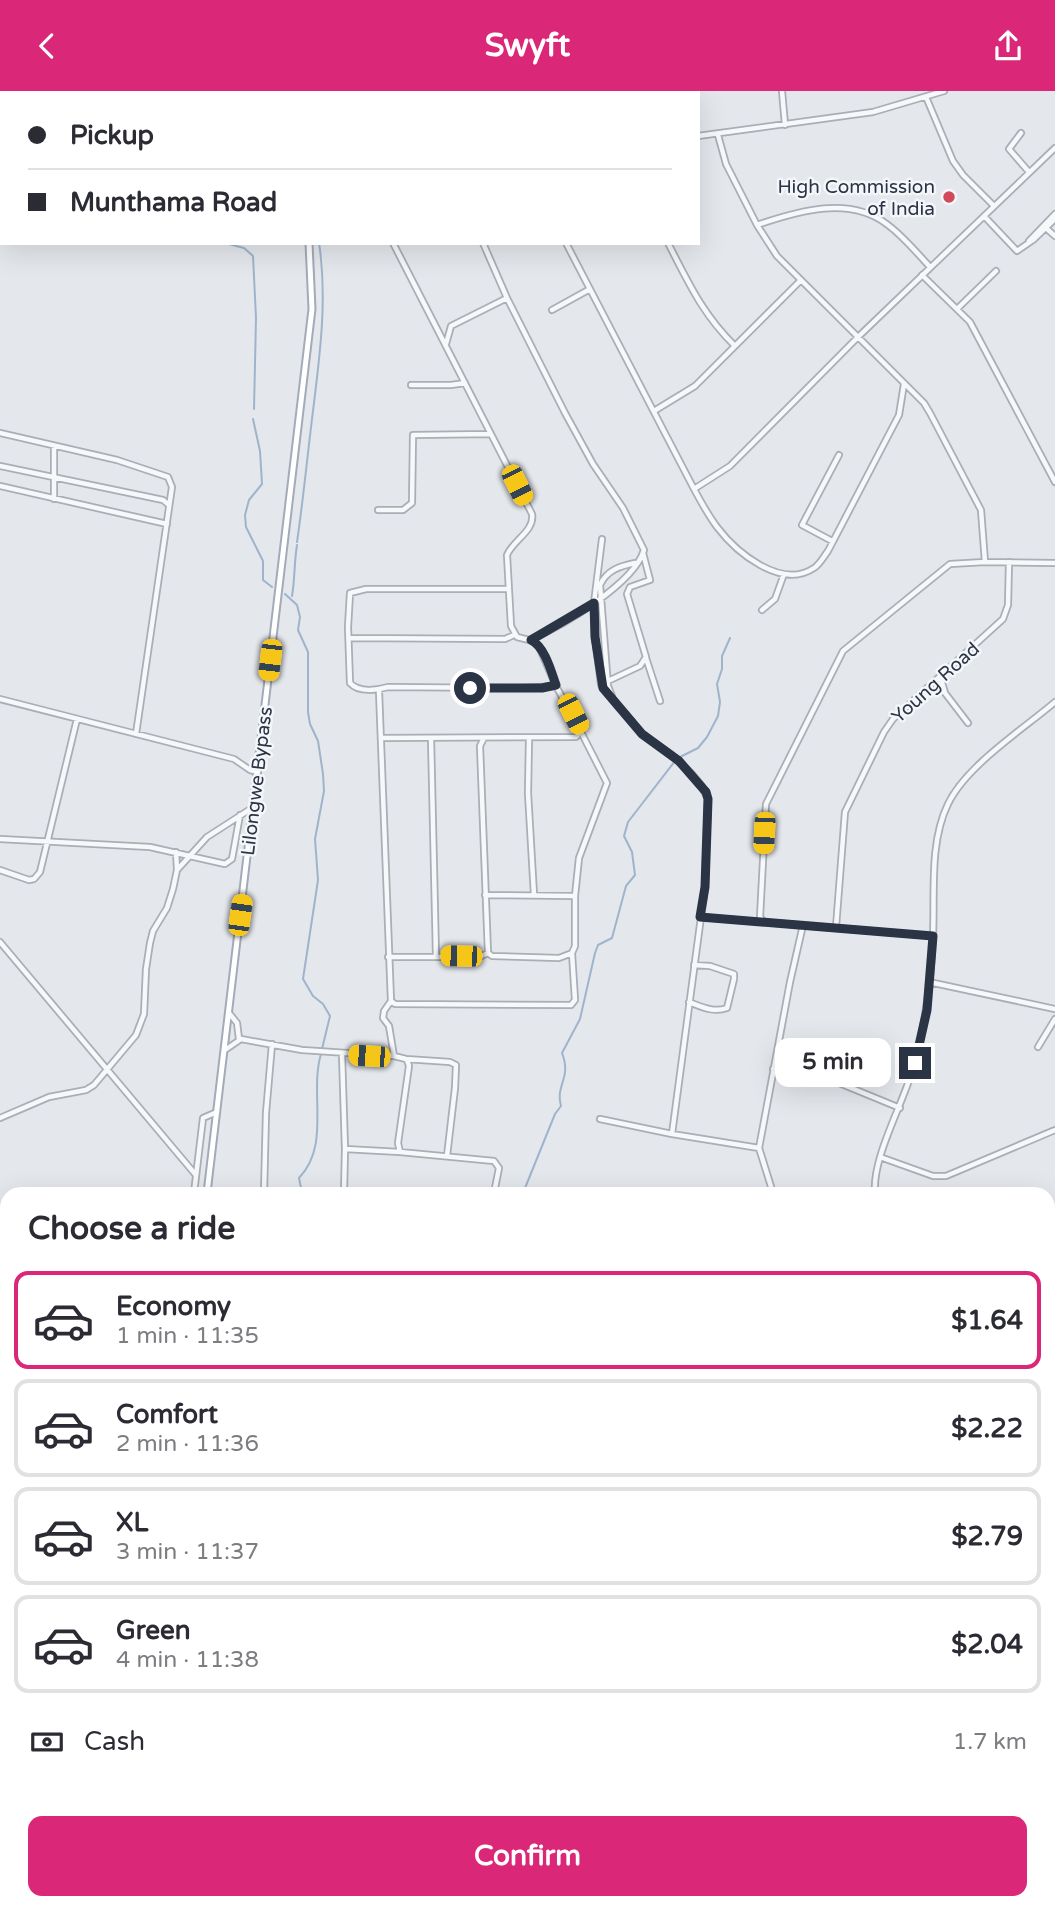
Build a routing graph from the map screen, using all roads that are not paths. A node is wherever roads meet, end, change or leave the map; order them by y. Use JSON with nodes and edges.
{"nodes":[{"id":1,"x":782,"y":91,"type":"edge"},
{"id":2,"x":944,"y":91,"type":"edge"},
{"id":3,"x":926,"y":97,"type":"junction"},
{"id":4,"x":785,"y":125,"type":"junction"},
{"id":5,"x":1021,"y":133,"type":"dead end"},
{"id":6,"x":718,"y":135,"type":"junction"},
{"id":7,"x":700,"y":136,"type":"edge"},
{"id":8,"x":1055,"y":148,"type":"edge"},
{"id":9,"x":1030,"y":172,"type":"junction"},
{"id":10,"x":994,"y":207,"type":"junction"},
{"id":11,"x":984,"y":216,"type":"junction"},
{"id":12,"x":1055,"y":217,"type":"edge"},
{"id":13,"x":757,"y":225,"type":"junction"},
{"id":14,"x":1046,"y":228,"type":"junction"},
{"id":15,"x":1055,"y":236,"type":"edge"},
{"id":16,"x":309,"y":245,"type":"edge"},
{"id":17,"x":394,"y":245,"type":"edge"},
{"id":18,"x":484,"y":245,"type":"edge"},
{"id":19,"x":567,"y":245,"type":"edge"},
{"id":20,"x":669,"y":245,"type":"edge"},
{"id":21,"x":1026,"y":245,"type":"junction"},
{"id":22,"x":930,"y":267,"type":"junction"},
{"id":23,"x":996,"y":271,"type":"dead end"},
{"id":24,"x":922,"y":275,"type":"junction"},
{"id":25,"x":801,"y":280,"type":"junction"},
{"id":26,"x":590,"y":289,"type":"junction"},
{"id":27,"x":507,"y":298,"type":"junction"},
{"id":28,"x":957,"y":309,"type":"junction"},
{"id":29,"x":552,"y":310,"type":"dead end"},
{"id":30,"x":857,"y":338,"type":"junction"},
{"id":31,"x":446,"y":344,"type":"junction"},
{"id":32,"x":735,"y":346,"type":"junction"},
{"id":33,"x":465,"y":383,"type":"junction"},
{"id":34,"x":904,"y":384,"type":"junction"},
{"id":35,"x":411,"y":385,"type":"dead end"},
{"id":36,"x":654,"y":411,"type":"junction"},
{"id":37,"x":0,"y":433,"type":"edge"},
{"id":38,"x":491,"y":434,"type":"junction"},
{"id":39,"x":54,"y":446,"type":"junction"},
{"id":40,"x":839,"y":456,"type":"dead end"},
{"id":41,"x":0,"y":466,"type":"edge"},
{"id":42,"x":54,"y":477,"type":"junction"},
{"id":43,"x":1055,"y":482,"type":"edge"},
{"id":44,"x":0,"y":486,"type":"edge"},
{"id":45,"x":694,"y":489,"type":"junction"},
{"id":46,"x":54,"y":499,"type":"junction"},
{"id":47,"x":169,"y":505,"type":"junction"},
{"id":48,"x":378,"y":510,"type":"dead end"},
{"id":49,"x":167,"y":524,"type":"junction"},
{"id":50,"x":602,"y":540,"type":"dead end"},
{"id":51,"x":832,"y":541,"type":"junction"},
{"id":52,"x":643,"y":554,"type":"junction"},
{"id":53,"x":985,"y":562,"type":"junction"},
{"id":54,"x":1009,"y":562,"type":"junction"},
{"id":55,"x":637,"y":563,"type":"junction"},
{"id":56,"x":1055,"y":563,"type":"edge"},
{"id":57,"x":784,"y":575,"type":"junction"},
{"id":58,"x":508,"y":589,"type":"junction"},
{"id":59,"x":600,"y":600,"type":"junction"},
{"id":60,"x":594,"y":603,"type":"junction"},
{"id":61,"x":762,"y":610,"type":"dead end"},
{"id":62,"x":514,"y":635,"type":"junction"},
{"id":63,"x":350,"y":638,"type":"junction"},
{"id":64,"x":531,"y":640,"type":"junction"},
{"id":65,"x":646,"y":657,"type":"junction"},
{"id":66,"x":940,"y":676,"type":"junction"},
{"id":67,"x":608,"y":681,"type":"junction"},
{"id":68,"x":556,"y":685,"type":"junction"},
{"id":69,"x":379,"y":691,"type":"junction"},
{"id":70,"x":0,"y":699,"type":"edge"},
{"id":71,"x":660,"y":701,"type":"dead end"},
{"id":72,"x":1055,"y":702,"type":"edge"},
{"id":73,"x":615,"y":703,"type":"junction"},
{"id":74,"x":77,"y":719,"type":"junction"},
{"id":75,"x":968,"y":723,"type":"dead end"},
{"id":76,"x":581,"y":731,"type":"junction"},
{"id":77,"x":136,"y":734,"type":"junction"},
{"id":78,"x":381,"y":738,"type":"junction"},
{"id":79,"x":431,"y":738,"type":"junction"},
{"id":80,"x":485,"y":738,"type":"junction"},
{"id":81,"x":529,"y":739,"type":"junction"},
{"id":82,"x":258,"y":772,"type":"junction"},
{"id":83,"x":253,"y":808,"type":"junction"},
{"id":84,"x":240,"y":815,"type":"junction"},
{"id":85,"x":0,"y":839,"type":"edge"},
{"id":86,"x":47,"y":842,"type":"junction"},
{"id":87,"x":176,"y":852,"type":"junction"},
{"id":88,"x":189,"y":856,"type":"junction"},
{"id":89,"x":0,"y":870,"type":"edge"},
{"id":90,"x":177,"y":870,"type":"junction"},
{"id":91,"x":485,"y":895,"type":"junction"},
{"id":92,"x":534,"y":895,"type":"junction"},
{"id":93,"x":575,"y":896,"type":"junction"},
{"id":94,"x":700,"y":917,"type":"junction"},
{"id":95,"x":764,"y":922,"type":"junction"},
{"id":96,"x":803,"y":925,"type":"junction"},
{"id":97,"x":836,"y":927,"type":"junction"},
{"id":98,"x":933,"y":936,"type":"junction"},
{"id":99,"x":0,"y":942,"type":"edge"},
{"id":100,"x":488,"y":953,"type":"junction"},
{"id":101,"x":572,"y":953,"type":"junction"},
{"id":102,"x":436,"y":956,"type":"junction"},
{"id":103,"x":388,"y":957,"type":"junction"},
{"id":104,"x":694,"y":965,"type":"junction"},
{"id":105,"x":929,"y":982,"type":"junction"},
{"id":106,"x":391,"y":1001,"type":"junction"},
{"id":107,"x":689,"y":1002,"type":"junction"},
{"id":108,"x":1055,"y":1009,"type":"edge"},
{"id":109,"x":229,"y":1013,"type":"junction"},
{"id":110,"x":1055,"y":1019,"type":"edge"},
{"id":111,"x":239,"y":1039,"type":"junction"},
{"id":112,"x":272,"y":1044,"type":"junction"},
{"id":113,"x":1038,"y":1047,"type":"dead end"},
{"id":114,"x":224,"y":1050,"type":"junction"},
{"id":115,"x":342,"y":1054,"type":"junction"},
{"id":116,"x":394,"y":1056,"type":"junction"},
{"id":117,"x":406,"y":1059,"type":"junction"},
{"id":118,"x":107,"y":1069,"type":"junction"},
{"id":119,"x":773,"y":1069,"type":"junction"},
{"id":120,"x":901,"y":1108,"type":"junction"},
{"id":121,"x":217,"y":1112,"type":"junction"},
{"id":122,"x":0,"y":1118,"type":"edge"},
{"id":123,"x":600,"y":1119,"type":"dead end"},
{"id":124,"x":1055,"y":1130,"type":"edge"},
{"id":125,"x":673,"y":1134,"type":"junction"},
{"id":126,"x":759,"y":1148,"type":"junction"},
{"id":127,"x":345,"y":1149,"type":"junction"},
{"id":128,"x":400,"y":1153,"type":"junction"},
{"id":129,"x":447,"y":1156,"type":"junction"},
{"id":130,"x":880,"y":1157,"type":"junction"},
{"id":131,"x":195,"y":1174,"type":"junction"},
{"id":132,"x":194,"y":1187,"type":"edge"},
{"id":133,"x":208,"y":1187,"type":"edge"},
{"id":134,"x":264,"y":1187,"type":"edge"},
{"id":135,"x":344,"y":1187,"type":"edge"},
{"id":136,"x":495,"y":1187,"type":"edge"},
{"id":137,"x":771,"y":1187,"type":"edge"},
{"id":138,"x":875,"y":1187,"type":"edge"}],
"edges":[{"from":1,"to":4,"type":"street"},
{"from":2,"to":3,"type":"street"},
{"from":3,"to":4,"type":"street"},
{"from":3,"to":10,"type":"street"},
{"from":4,"to":6,"type":"street"},
{"from":5,"to":9,"type":"street"},
{"from":6,"to":7,"type":"street"},
{"from":6,"to":13,"type":"street"},
{"from":8,"to":9,"type":"street"},
{"from":9,"to":10,"type":"street"},
{"from":10,"to":11,"type":"street"},
{"from":11,"to":21,"type":"street"},
{"from":11,"to":22,"type":"street"},
{"from":12,"to":14,"type":"street"},
{"from":12,"to":21,"type":"street"},
{"from":13,"to":22,"type":"street"},
{"from":13,"to":25,"type":"street"},
{"from":14,"to":15,"type":"street"},
{"from":14,"to":21,"type":"street"},
{"from":16,"to":82,"type":"main road","name":"Lilongwe Bypass"},
{"from":17,"to":31,"type":"street"},
{"from":18,"to":27,"type":"street"},
{"from":19,"to":26,"type":"street"},
{"from":20,"to":32,"type":"street"},
{"from":22,"to":24,"type":"street"},
{"from":23,"to":28,"type":"street"},
{"from":24,"to":28,"type":"street"},
{"from":24,"to":30,"type":"street"},
{"from":25,"to":30,"type":"street"},
{"from":25,"to":32,"type":"street"},
{"from":26,"to":29,"type":"street"},
{"from":26,"to":36,"type":"street"},
{"from":27,"to":31,"type":"street"},
{"from":27,"to":52,"type":"street"},
{"from":28,"to":43,"type":"street"},
{"from":30,"to":34,"type":"street"},
{"from":30,"to":45,"type":"street"},
{"from":31,"to":33,"type":"street"},
{"from":32,"to":36,"type":"street"},
{"from":33,"to":35,"type":"street"},
{"from":33,"to":38,"type":"street"},
{"from":34,"to":51,"type":"street"},
{"from":34,"to":53,"type":"street"},
{"from":36,"to":45,"type":"street"},
{"from":37,"to":39,"type":"street"},
{"from":38,"to":48,"type":"street"},
{"from":38,"to":58,"type":"street"},
{"from":39,"to":42,"type":"street"},
{"from":39,"to":47,"type":"street"},
{"from":40,"to":51,"type":"street"},
{"from":41,"to":42,"type":"street"},
{"from":42,"to":46,"type":"street"},
{"from":42,"to":47,"type":"street"},
{"from":44,"to":46,"type":"street"},
{"from":45,"to":57,"type":"street"},
{"from":46,"to":49,"type":"street"},
{"from":47,"to":49,"type":"street"},
{"from":49,"to":77,"type":"street"},
{"from":50,"to":60,"type":"street"},
{"from":51,"to":57,"type":"street"},
{"from":52,"to":55,"type":"street"},
{"from":52,"to":65,"type":"street"},
{"from":53,"to":54,"type":"street"},
{"from":53,"to":95,"type":"street"},
{"from":54,"to":56,"type":"street"},
{"from":54,"to":66,"type":"street","name":"Young Road"},
{"from":55,"to":59,"type":"street"},
{"from":55,"to":59,"type":"street"},
{"from":57,"to":61,"type":"street"},
{"from":58,"to":62,"type":"street"},
{"from":58,"to":63,"type":"street"},
{"from":59,"to":60,"type":"street"},
{"from":59,"to":67,"type":"street"},
{"from":60,"to":64,"type":"street"},
{"from":60,"to":73,"type":"street"},
{"from":62,"to":63,"type":"street"},
{"from":62,"to":64,"type":"street"},
{"from":63,"to":69,"type":"street"},
{"from":64,"to":68,"type":"street"},
{"from":65,"to":67,"type":"street"},
{"from":65,"to":71,"type":"street"},
{"from":66,"to":75,"type":"street"},
{"from":66,"to":97,"type":"street","name":"Young Road"},
{"from":67,"to":73,"type":"street"},
{"from":68,"to":69,"type":"street"},
{"from":68,"to":76,"type":"street"},
{"from":69,"to":78,"type":"street"},
{"from":70,"to":74,"type":"street"},
{"from":72,"to":98,"type":"street"},
{"from":73,"to":94,"type":"street"},
{"from":74,"to":77,"type":"street"},
{"from":74,"to":86,"type":"street"},
{"from":76,"to":81,"type":"street"},
{"from":76,"to":93,"type":"street"},
{"from":77,"to":82,"type":"street"},
{"from":78,"to":79,"type":"street"},
{"from":78,"to":103,"type":"street"},
{"from":79,"to":80,"type":"street"},
{"from":79,"to":102,"type":"street"},
{"from":80,"to":81,"type":"street"},
{"from":80,"to":91,"type":"street"},
{"from":81,"to":92,"type":"street"},
{"from":82,"to":83,"type":"main road","name":"Lilongwe Bypass"},
{"from":83,"to":84,"type":"street"},
{"from":83,"to":109,"type":"main road","name":"Lilongwe Bypass"},
{"from":84,"to":88,"type":"street"},
{"from":84,"to":88,"type":"street"},
{"from":85,"to":86,"type":"street"},
{"from":86,"to":87,"type":"street"},
{"from":86,"to":89,"type":"street"},
{"from":87,"to":88,"type":"street"},
{"from":87,"to":90,"type":"street"},
{"from":88,"to":90,"type":"street"},
{"from":90,"to":118,"type":"street"},
{"from":91,"to":92,"type":"street"},
{"from":91,"to":100,"type":"street"},
{"from":92,"to":93,"type":"street"},
{"from":93,"to":101,"type":"street"},
{"from":94,"to":95,"type":"street"},
{"from":94,"to":104,"type":"street"},
{"from":95,"to":96,"type":"street"},
{"from":96,"to":97,"type":"street"},
{"from":96,"to":119,"type":"street"},
{"from":97,"to":98,"type":"street"},
{"from":98,"to":105,"type":"street"},
{"from":99,"to":118,"type":"street"},
{"from":100,"to":101,"type":"street"},
{"from":100,"to":102,"type":"street"},
{"from":101,"to":106,"type":"street"},
{"from":102,"to":103,"type":"street"},
{"from":103,"to":106,"type":"street"},
{"from":104,"to":107,"type":"street"},
{"from":104,"to":107,"type":"street"},
{"from":105,"to":108,"type":"street"},
{"from":105,"to":120,"type":"street"},
{"from":106,"to":116,"type":"street"},
{"from":107,"to":125,"type":"street"},
{"from":109,"to":111,"type":"street"},
{"from":109,"to":114,"type":"main road","name":"Lilongwe Bypass"},
{"from":110,"to":113,"type":"street"},
{"from":111,"to":112,"type":"street"},
{"from":111,"to":114,"type":"street"},
{"from":112,"to":115,"type":"street"},
{"from":112,"to":134,"type":"street"},
{"from":114,"to":121,"type":"main road","name":"Lilongwe Bypass"},
{"from":115,"to":116,"type":"street"},
{"from":115,"to":127,"type":"street"},
{"from":116,"to":117,"type":"street"},
{"from":117,"to":128,"type":"street"},
{"from":117,"to":129,"type":"street"},
{"from":118,"to":122,"type":"street"},
{"from":118,"to":131,"type":"street"},
{"from":119,"to":120,"type":"street"},
{"from":119,"to":126,"type":"street"},
{"from":120,"to":130,"type":"street"},
{"from":121,"to":131,"type":"street"},
{"from":121,"to":133,"type":"main road","name":"Lilongwe Bypass"},
{"from":123,"to":125,"type":"street"},
{"from":124,"to":130,"type":"street"},
{"from":125,"to":126,"type":"street"},
{"from":126,"to":137,"type":"street"},
{"from":127,"to":128,"type":"street"},
{"from":127,"to":135,"type":"street"},
{"from":128,"to":129,"type":"street"},
{"from":129,"to":136,"type":"street"},
{"from":130,"to":138,"type":"street"},
{"from":131,"to":132,"type":"street"}]}
